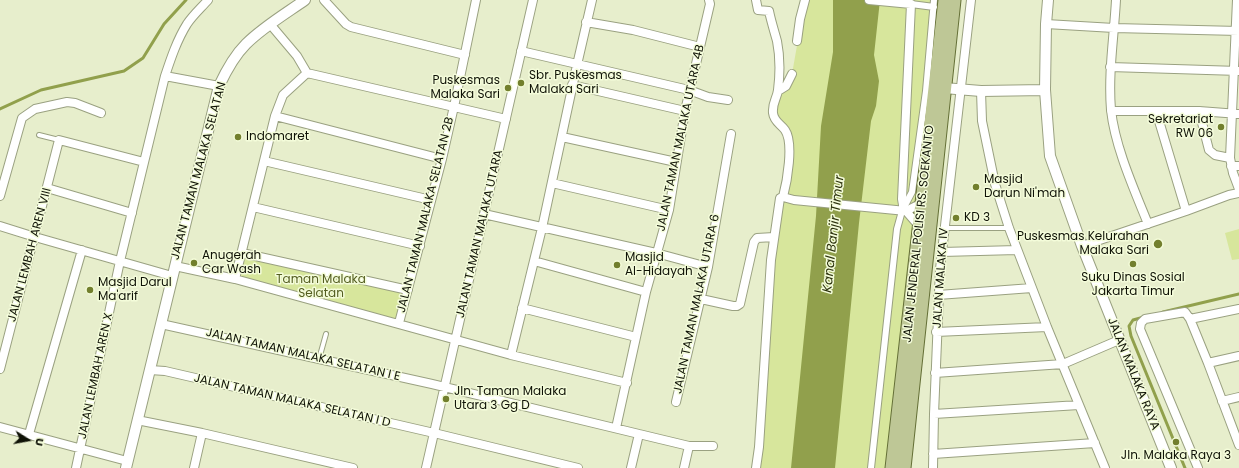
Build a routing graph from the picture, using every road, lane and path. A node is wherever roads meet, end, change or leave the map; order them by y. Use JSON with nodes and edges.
{"nodes":[{"id":1,"x":208,"y":0,"type":"edge"},
{"id":2,"x":305,"y":0,"type":"edge"},
{"id":3,"x":324,"y":0,"type":"edge"},
{"id":4,"x":475,"y":0,"type":"edge"},
{"id":5,"x":533,"y":0,"type":"edge"},
{"id":6,"x":592,"y":0,"type":"edge"},
{"id":7,"x":709,"y":0,"type":"edge"},
{"id":8,"x":756,"y":0,"type":"edge"},
{"id":9,"x":805,"y":0,"type":"edge"},
{"id":10,"x":869,"y":0,"type":"edge"},
{"id":11,"x":954,"y":0,"type":"edge"},
{"id":12,"x":971,"y":0,"type":"edge"},
{"id":13,"x":1048,"y":0,"type":"edge"},
{"id":14,"x":1116,"y":0,"type":"edge"},
{"id":15,"x":1237,"y":0,"type":"edge"},
{"id":16,"x":938,"y":2,"type":"edge"},
{"id":17,"x":912,"y":4,"type":"junction"},
{"id":18,"x":586,"y":22,"type":"junction"},
{"id":19,"x":270,"y":24,"type":"junction"},
{"id":20,"x":1046,"y":24,"type":"junction"},
{"id":21,"x":1114,"y":28,"type":"junction"},
{"id":22,"x":1237,"y":31,"type":"edge"},
{"id":23,"x":797,"y":41,"type":"dead end"},
{"id":24,"x":700,"y":47,"type":"junction"},
{"id":25,"x":521,"y":51,"type":"junction"},
{"id":26,"x":465,"y":55,"type":"junction"},
{"id":27,"x":577,"y":65,"type":"junction"},
{"id":28,"x":1110,"y":67,"type":"junction"},
{"id":29,"x":1236,"y":71,"type":"edge"},
{"id":30,"x":308,"y":73,"type":"junction"},
{"id":31,"x":792,"y":74,"type":"dead end"},
{"id":32,"x":165,"y":76,"type":"junction"},
{"id":33,"x":572,"y":85,"type":"junction"},
{"id":34,"x":219,"y":86,"type":"junction"},
{"id":35,"x":944,"y":88,"type":"junction"},
{"id":36,"x":689,"y":90,"type":"junction"},
{"id":37,"x":960,"y":90,"type":"junction"},
{"id":38,"x":1046,"y":90,"type":"junction"},
{"id":39,"x":778,"y":91,"type":"junction"},
{"id":40,"x":981,"y":91,"type":"junction"},
{"id":41,"x":728,"y":100,"type":"dead end"},
{"id":42,"x":454,"y":107,"type":"junction"},
{"id":43,"x":1111,"y":110,"type":"junction"},
{"id":44,"x":685,"y":111,"type":"junction"},
{"id":45,"x":1156,"y":111,"type":"junction"},
{"id":46,"x":1199,"y":111,"type":"junction"},
{"id":47,"x":101,"y":113,"type":"dead end"},
{"id":48,"x":1235,"y":114,"type":"edge"},
{"id":49,"x":275,"y":116,"type":"junction"},
{"id":50,"x":506,"y":119,"type":"junction"},
{"id":51,"x":731,"y":134,"type":"dead end"},
{"id":52,"x":39,"y":135,"type":"dead end"},
{"id":53,"x":562,"y":136,"type":"junction"},
{"id":54,"x":59,"y":140,"type":"junction"},
{"id":55,"x":442,"y":159,"type":"junction"},
{"id":56,"x":264,"y":161,"type":"junction"},
{"id":57,"x":144,"y":162,"type":"junction"},
{"id":58,"x":676,"y":162,"type":"junction"},
{"id":59,"x":1233,"y":163,"type":"edge"},
{"id":60,"x":552,"y":183,"type":"junction"},
{"id":61,"x":47,"y":188,"type":"junction"},
{"id":62,"x":1239,"y":189,"type":"edge"},
{"id":63,"x":1239,"y":193,"type":"edge"},
{"id":64,"x":0,"y":196,"type":"edge"},
{"id":65,"x":784,"y":197,"type":"junction"},
{"id":66,"x":431,"y":200,"type":"junction"},
{"id":67,"x":922,"y":203,"type":"junction"},
{"id":68,"x":253,"y":207,"type":"junction"},
{"id":69,"x":669,"y":210,"type":"junction"},
{"id":70,"x":904,"y":210,"type":"junction"},
{"id":71,"x":1186,"y":211,"type":"junction"},
{"id":72,"x":132,"y":213,"type":"junction"},
{"id":73,"x":484,"y":214,"type":"junction"},
{"id":74,"x":1148,"y":224,"type":"junction"},
{"id":75,"x":0,"y":226,"type":"edge"},
{"id":76,"x":919,"y":226,"type":"junction"},
{"id":77,"x":542,"y":228,"type":"junction"},
{"id":78,"x":944,"y":228,"type":"junction"},
{"id":79,"x":1008,"y":228,"type":"junction"},
{"id":80,"x":35,"y":237,"type":"junction"},
{"id":81,"x":774,"y":237,"type":"junction"},
{"id":82,"x":420,"y":246,"type":"junction"},
{"id":83,"x":1082,"y":246,"type":"junction"},
{"id":84,"x":82,"y":250,"type":"junction"},
{"id":85,"x":1017,"y":250,"type":"junction"},
{"id":86,"x":242,"y":252,"type":"junction"},
{"id":87,"x":942,"y":252,"type":"junction"},
{"id":88,"x":656,"y":253,"type":"junction"},
{"id":89,"x":120,"y":261,"type":"junction"},
{"id":90,"x":534,"y":261,"type":"junction"},
{"id":91,"x":708,"y":267,"type":"junction"},
{"id":92,"x":174,"y":271,"type":"junction"},
{"id":93,"x":236,"y":279,"type":"junction"},
{"id":94,"x":1032,"y":288,"type":"junction"},
{"id":95,"x":408,"y":290,"type":"junction"},
{"id":96,"x":646,"y":292,"type":"junction"},
{"id":97,"x":938,"y":294,"type":"junction"},
{"id":98,"x":700,"y":299,"type":"junction"},
{"id":99,"x":522,"y":308,"type":"junction"},
{"id":100,"x":1239,"y":309,"type":"edge"},
{"id":101,"x":1190,"y":319,"type":"junction"},
{"id":102,"x":399,"y":323,"type":"junction"},
{"id":103,"x":161,"y":324,"type":"junction"},
{"id":104,"x":1047,"y":327,"type":"junction"},
{"id":105,"x":936,"y":332,"type":"junction"},
{"id":106,"x":326,"y":334,"type":"dead end"},
{"id":107,"x":636,"y":337,"type":"junction"},
{"id":108,"x":456,"y":340,"type":"junction"},
{"id":109,"x":1119,"y":340,"type":"junction"},
{"id":110,"x":511,"y":355,"type":"junction"},
{"id":111,"x":1239,"y":356,"type":"edge"},
{"id":112,"x":320,"y":359,"type":"junction"},
{"id":113,"x":1208,"y":363,"type":"junction"},
{"id":114,"x":1063,"y":364,"type":"junction"},
{"id":115,"x":0,"y":369,"type":"edge"},
{"id":116,"x":150,"y":370,"type":"junction"},
{"id":117,"x":935,"y":374,"type":"junction"},
{"id":118,"x":627,"y":383,"type":"junction"},
{"id":119,"x":445,"y":387,"type":"junction"},
{"id":120,"x":1239,"y":397,"type":"edge"},
{"id":121,"x":1222,"y":401,"type":"junction"},
{"id":122,"x":676,"y":402,"type":"dead end"},
{"id":123,"x":1079,"y":405,"type":"junction"},
{"id":124,"x":934,"y":414,"type":"junction"},
{"id":125,"x":137,"y":420,"type":"junction"},
{"id":126,"x":0,"y":426,"type":"edge"},
{"id":127,"x":616,"y":428,"type":"junction"},
{"id":128,"x":202,"y":433,"type":"junction"},
{"id":129,"x":434,"y":433,"type":"junction"},
{"id":130,"x":29,"y":434,"type":"junction"},
{"id":131,"x":640,"y":434,"type":"junction"},
{"id":132,"x":1095,"y":443,"type":"junction"},
{"id":133,"x":1239,"y":445,"type":"edge"},
{"id":134,"x":688,"y":446,"type":"junction"},
{"id":135,"x":713,"y":446,"type":"dead end"},
{"id":136,"x":81,"y":448,"type":"junction"},
{"id":137,"x":933,"y":454,"type":"junction"},
{"id":138,"x":126,"y":464,"type":"edge"},
{"id":139,"x":76,"y":468,"type":"edge"},
{"id":140,"x":194,"y":468,"type":"edge"},
{"id":141,"x":353,"y":468,"type":"edge"},
{"id":142,"x":426,"y":468,"type":"edge"},
{"id":143,"x":578,"y":468,"type":"edge"},
{"id":144,"x":631,"y":468,"type":"edge"},
{"id":145,"x":684,"y":468,"type":"edge"},
{"id":146,"x":756,"y":468,"type":"edge"},
{"id":147,"x":871,"y":468,"type":"edge"},
{"id":148,"x":892,"y":468,"type":"edge"},
{"id":149,"x":904,"y":468,"type":"edge"},
{"id":150,"x":933,"y":468,"type":"edge"},
{"id":151,"x":1105,"y":468,"type":"edge"},
{"id":152,"x":1171,"y":468,"type":"edge"},
{"id":153,"x":1198,"y":468,"type":"edge"}],
"edges":[{"from":1,"to":32,"type":"street","name":"JALAN LEMBAH AREN X"},
{"from":2,"to":19,"type":"street","name":"JALAN TAMAN MALAKA SELATAN"},
{"from":3,"to":26,"type":"street"},
{"from":4,"to":26,"type":"street","name":"JALAN TAMAN MALAKA SELATAN 2B"},
{"from":5,"to":25,"type":"street","name":"JALAN TAMAN MALAKA UTARA"},
{"from":6,"to":18,"type":"street"},
{"from":7,"to":24,"type":"street","name":"JALAN TAMAN MALAKA UTARA 4B"},
{"from":8,"to":39,"type":"street"},
{"from":9,"to":23,"type":"street"},
{"from":10,"to":17,"type":"street"},
{"from":11,"to":35,"type":"main road","name":"JALAN JENDERAL POLISI RS. SOEKANTO"},
{"from":12,"to":37,"type":"street","name":"JALAN MALAKA IV"},
{"from":13,"to":20,"type":"street","name":"JALAN MALAKA RAYA"},
{"from":14,"to":21,"type":"street"},
{"from":15,"to":22,"type":"street"},
{"from":16,"to":17,"type":"street"},
{"from":16,"to":67,"type":"main road","name":"JALAN JENDERAL POLISI RS. SOEKANTO"},
{"from":16,"to":70,"type":"street"},
{"from":17,"to":70,"type":"street"},
{"from":18,"to":24,"type":"street"},
{"from":18,"to":27,"type":"street"},
{"from":19,"to":30,"type":"street"},
{"from":19,"to":34,"type":"street","name":"JALAN TAMAN MALAKA SELATAN"},
{"from":20,"to":21,"type":"street"},
{"from":20,"to":38,"type":"street","name":"JALAN MALAKA RAYA"},
{"from":21,"to":22,"type":"street"},
{"from":21,"to":28,"type":"street"},
{"from":22,"to":29,"type":"street"},
{"from":24,"to":36,"type":"street","name":"JALAN TAMAN MALAKA UTARA 4B"},
{"from":25,"to":27,"type":"street"},
{"from":25,"to":50,"type":"street","name":"JALAN TAMAN MALAKA UTARA"},
{"from":26,"to":42,"type":"street","name":"JALAN TAMAN MALAKA SELATAN 2B"},
{"from":27,"to":33,"type":"street"},
{"from":27,"to":36,"type":"street"},
{"from":28,"to":29,"type":"street"},
{"from":28,"to":43,"type":"street"},
{"from":29,"to":48,"type":"street"},
{"from":30,"to":42,"type":"street"},
{"from":30,"to":49,"type":"street"},
{"from":31,"to":39,"type":"street"},
{"from":32,"to":34,"type":"street"},
{"from":32,"to":57,"type":"street","name":"JALAN LEMBAH AREN X"},
{"from":33,"to":44,"type":"street"},
{"from":33,"to":53,"type":"street"},
{"from":34,"to":92,"type":"street","name":"JALAN TAMAN MALAKA SELATAN"},
{"from":35,"to":37,"type":"street"},
{"from":35,"to":149,"type":"main road","name":"JALAN JENDERAL POLISI RS. SOEKANTO"},
{"from":36,"to":41,"type":"street"},
{"from":36,"to":44,"type":"street","name":"JALAN TAMAN MALAKA UTARA 4B"},
{"from":37,"to":40,"type":"street"},
{"from":37,"to":78,"type":"street","name":"JALAN MALAKA IV"},
{"from":38,"to":40,"type":"street"},
{"from":38,"to":83,"type":"street","name":"JALAN MALAKA RAYA"},
{"from":39,"to":65,"type":"street"},
{"from":40,"to":79,"type":"street"},
{"from":42,"to":50,"type":"street"},
{"from":42,"to":55,"type":"street","name":"JALAN TAMAN MALAKA SELATAN 2B"},
{"from":43,"to":45,"type":"street"},
{"from":43,"to":74,"type":"street"},
{"from":44,"to":58,"type":"street","name":"JALAN TAMAN MALAKA UTARA 4B"},
{"from":45,"to":46,"type":"street"},
{"from":45,"to":71,"type":"street"},
{"from":46,"to":48,"type":"street"},
{"from":46,"to":59,"type":"street"},
{"from":47,"to":64,"type":"street"},
{"from":48,"to":59,"type":"street"},
{"from":49,"to":55,"type":"street"},
{"from":49,"to":56,"type":"street"},
{"from":50,"to":73,"type":"street","name":"JALAN TAMAN MALAKA UTARA"},
{"from":51,"to":91,"type":"street","name":"JALAN TAMAN MALAKA UTARA 6"},
{"from":52,"to":54,"type":"lane"},
{"from":53,"to":58,"type":"street"},
{"from":53,"to":60,"type":"street"},
{"from":54,"to":57,"type":"street"},
{"from":54,"to":61,"type":"street","name":"JALAN LEMBAH AREN VIII"},
{"from":55,"to":66,"type":"street","name":"JALAN TAMAN MALAKA SELATAN 2B"},
{"from":56,"to":66,"type":"street"},
{"from":56,"to":68,"type":"street"},
{"from":57,"to":72,"type":"street","name":"JALAN LEMBAH AREN X"},
{"from":58,"to":69,"type":"street","name":"JALAN TAMAN MALAKA UTARA 4B"},
{"from":59,"to":62,"type":"street"},
{"from":60,"to":69,"type":"street"},
{"from":60,"to":77,"type":"street"},
{"from":61,"to":72,"type":"street"},
{"from":61,"to":80,"type":"street","name":"JALAN LEMBAH AREN VIII"},
{"from":63,"to":71,"type":"street"},
{"from":65,"to":70,"type":"street"},
{"from":65,"to":81,"type":"street"},
{"from":66,"to":82,"type":"street","name":"JALAN TAMAN MALAKA SELATAN 2B"},
{"from":67,"to":70,"type":"street"},
{"from":67,"to":76,"type":"main road","name":"JALAN JENDERAL POLISI RS. SOEKANTO"},
{"from":68,"to":82,"type":"street"},
{"from":68,"to":86,"type":"street"},
{"from":69,"to":88,"type":"street","name":"JALAN TAMAN MALAKA UTARA 4B"},
{"from":70,"to":76,"type":"street"},
{"from":70,"to":147,"type":"street"},
{"from":71,"to":74,"type":"street"},
{"from":72,"to":89,"type":"street","name":"JALAN LEMBAH AREN X"},
{"from":73,"to":77,"type":"street"},
{"from":73,"to":108,"type":"street","name":"JALAN TAMAN MALAKA UTARA"},
{"from":74,"to":83,"type":"street"},
{"from":75,"to":80,"type":"street"},
{"from":76,"to":148,"type":"main road","name":"JALAN JENDERAL POLISI RS. SOEKANTO"},
{"from":77,"to":88,"type":"street"},
{"from":77,"to":90,"type":"street"},
{"from":78,"to":79,"type":"lane"},
{"from":78,"to":87,"type":"street","name":"JALAN MALAKA IV"},
{"from":79,"to":85,"type":"street"},
{"from":80,"to":84,"type":"street"},
{"from":80,"to":115,"type":"street","name":"JALAN LEMBAH AREN VIII"},
{"from":81,"to":98,"type":"street"},
{"from":81,"to":146,"type":"street"},
{"from":82,"to":95,"type":"street","name":"JALAN TAMAN MALAKA SELATAN 2B"},
{"from":83,"to":109,"type":"street","name":"JALAN MALAKA RAYA"},
{"from":84,"to":89,"type":"street"},
{"from":84,"to":130,"type":"street"},
{"from":85,"to":87,"type":"street"},
{"from":85,"to":94,"type":"street"},
{"from":86,"to":93,"type":"street"},
{"from":86,"to":95,"type":"street"},
{"from":87,"to":97,"type":"street","name":"JALAN MALAKA IV"},
{"from":88,"to":91,"type":"street"},
{"from":88,"to":96,"type":"street","name":"JALAN TAMAN MALAKA UTARA 4B"},
{"from":89,"to":92,"type":"street"},
{"from":89,"to":136,"type":"street","name":"JALAN LEMBAH AREN X"},
{"from":90,"to":96,"type":"street"},
{"from":90,"to":99,"type":"street"},
{"from":91,"to":98,"type":"street","name":"JALAN TAMAN MALAKA UTARA 6"},
{"from":92,"to":93,"type":"street"},
{"from":92,"to":103,"type":"street","name":"JALAN TAMAN MALAKA SELATAN"},
{"from":93,"to":102,"type":"street"},
{"from":94,"to":97,"type":"street"},
{"from":94,"to":104,"type":"street"},
{"from":95,"to":102,"type":"street","name":"JALAN TAMAN MALAKA SELATAN 2B"},
{"from":96,"to":107,"type":"street","name":"JALAN TAMAN MALAKA UTARA 4B"},
{"from":97,"to":105,"type":"street","name":"JALAN MALAKA IV"},
{"from":98,"to":122,"type":"street","name":"JALAN TAMAN MALAKA UTARA 6"},
{"from":99,"to":107,"type":"street"},
{"from":99,"to":110,"type":"street"},
{"from":100,"to":101,"type":"street"},
{"from":101,"to":113,"type":"street"},
{"from":101,"to":153,"type":"street"},
{"from":102,"to":108,"type":"street"},
{"from":103,"to":112,"type":"street","name":"JALAN TAMAN MALAKA SELATAN I E"},
{"from":103,"to":116,"type":"street","name":"JALAN TAMAN MALAKA SELATAN"},
{"from":104,"to":105,"type":"street"},
{"from":104,"to":114,"type":"street"},
{"from":105,"to":117,"type":"street","name":"JALAN MALAKA IV"},
{"from":106,"to":112,"type":"lane"},
{"from":107,"to":118,"type":"street","name":"JALAN TAMAN MALAKA UTARA 4B"},
{"from":108,"to":110,"type":"street"},
{"from":108,"to":119,"type":"street","name":"JALAN TAMAN MALAKA UTARA"},
{"from":109,"to":114,"type":"street"},
{"from":109,"to":152,"type":"street","name":"JALAN MALAKA RAYA"},
{"from":110,"to":118,"type":"street"},
{"from":111,"to":113,"type":"street"},
{"from":112,"to":119,"type":"street","name":"JALAN TAMAN MALAKA SELATAN I E"},
{"from":113,"to":121,"type":"street"},
{"from":114,"to":117,"type":"street"},
{"from":114,"to":123,"type":"street"},
{"from":116,"to":125,"type":"street","name":"JALAN TAMAN MALAKA SELATAN"},
{"from":116,"to":129,"type":"street","name":"JALAN TAMAN MALAKA SELATAN I D"},
{"from":117,"to":124,"type":"street","name":"JALAN MALAKA IV"},
{"from":118,"to":127,"type":"street","name":"JALAN TAMAN MALAKA UTARA 4B"},
{"from":119,"to":127,"type":"street","name":"JALAN TAMAN MALAKA SELATAN I E"},
{"from":119,"to":129,"type":"street","name":"JALAN TAMAN MALAKA UTARA"},
{"from":120,"to":121,"type":"street"},
{"from":121,"to":133,"type":"street"},
{"from":123,"to":124,"type":"street"},
{"from":123,"to":132,"type":"street"},
{"from":124,"to":137,"type":"street","name":"JALAN MALAKA IV"},
{"from":125,"to":128,"type":"street"},
{"from":125,"to":138,"type":"street","name":"JALAN TAMAN MALAKA SELATAN"},
{"from":126,"to":130,"type":"street"},
{"from":127,"to":131,"type":"street","name":"JALAN TAMAN MALAKA SELATAN I E"},
{"from":128,"to":140,"type":"street"},
{"from":128,"to":141,"type":"street"},
{"from":129,"to":142,"type":"street","name":"JALAN TAMAN MALAKA UTARA"},
{"from":129,"to":143,"type":"street","name":"JALAN TAMAN MALAKA SELATAN I D"},
{"from":130,"to":136,"type":"street"},
{"from":131,"to":134,"type":"street","name":"JALAN TAMAN MALAKA SELATAN I E"},
{"from":131,"to":144,"type":"street"},
{"from":132,"to":137,"type":"street"},
{"from":132,"to":151,"type":"street"},
{"from":134,"to":135,"type":"street","name":"JALAN TAMAN MALAKA SELATAN I E"},
{"from":134,"to":145,"type":"street"},
{"from":136,"to":138,"type":"street"},
{"from":136,"to":139,"type":"street","name":"JALAN LEMBAH AREN X"},
{"from":137,"to":150,"type":"street","name":"JALAN MALAKA IV"}]}
